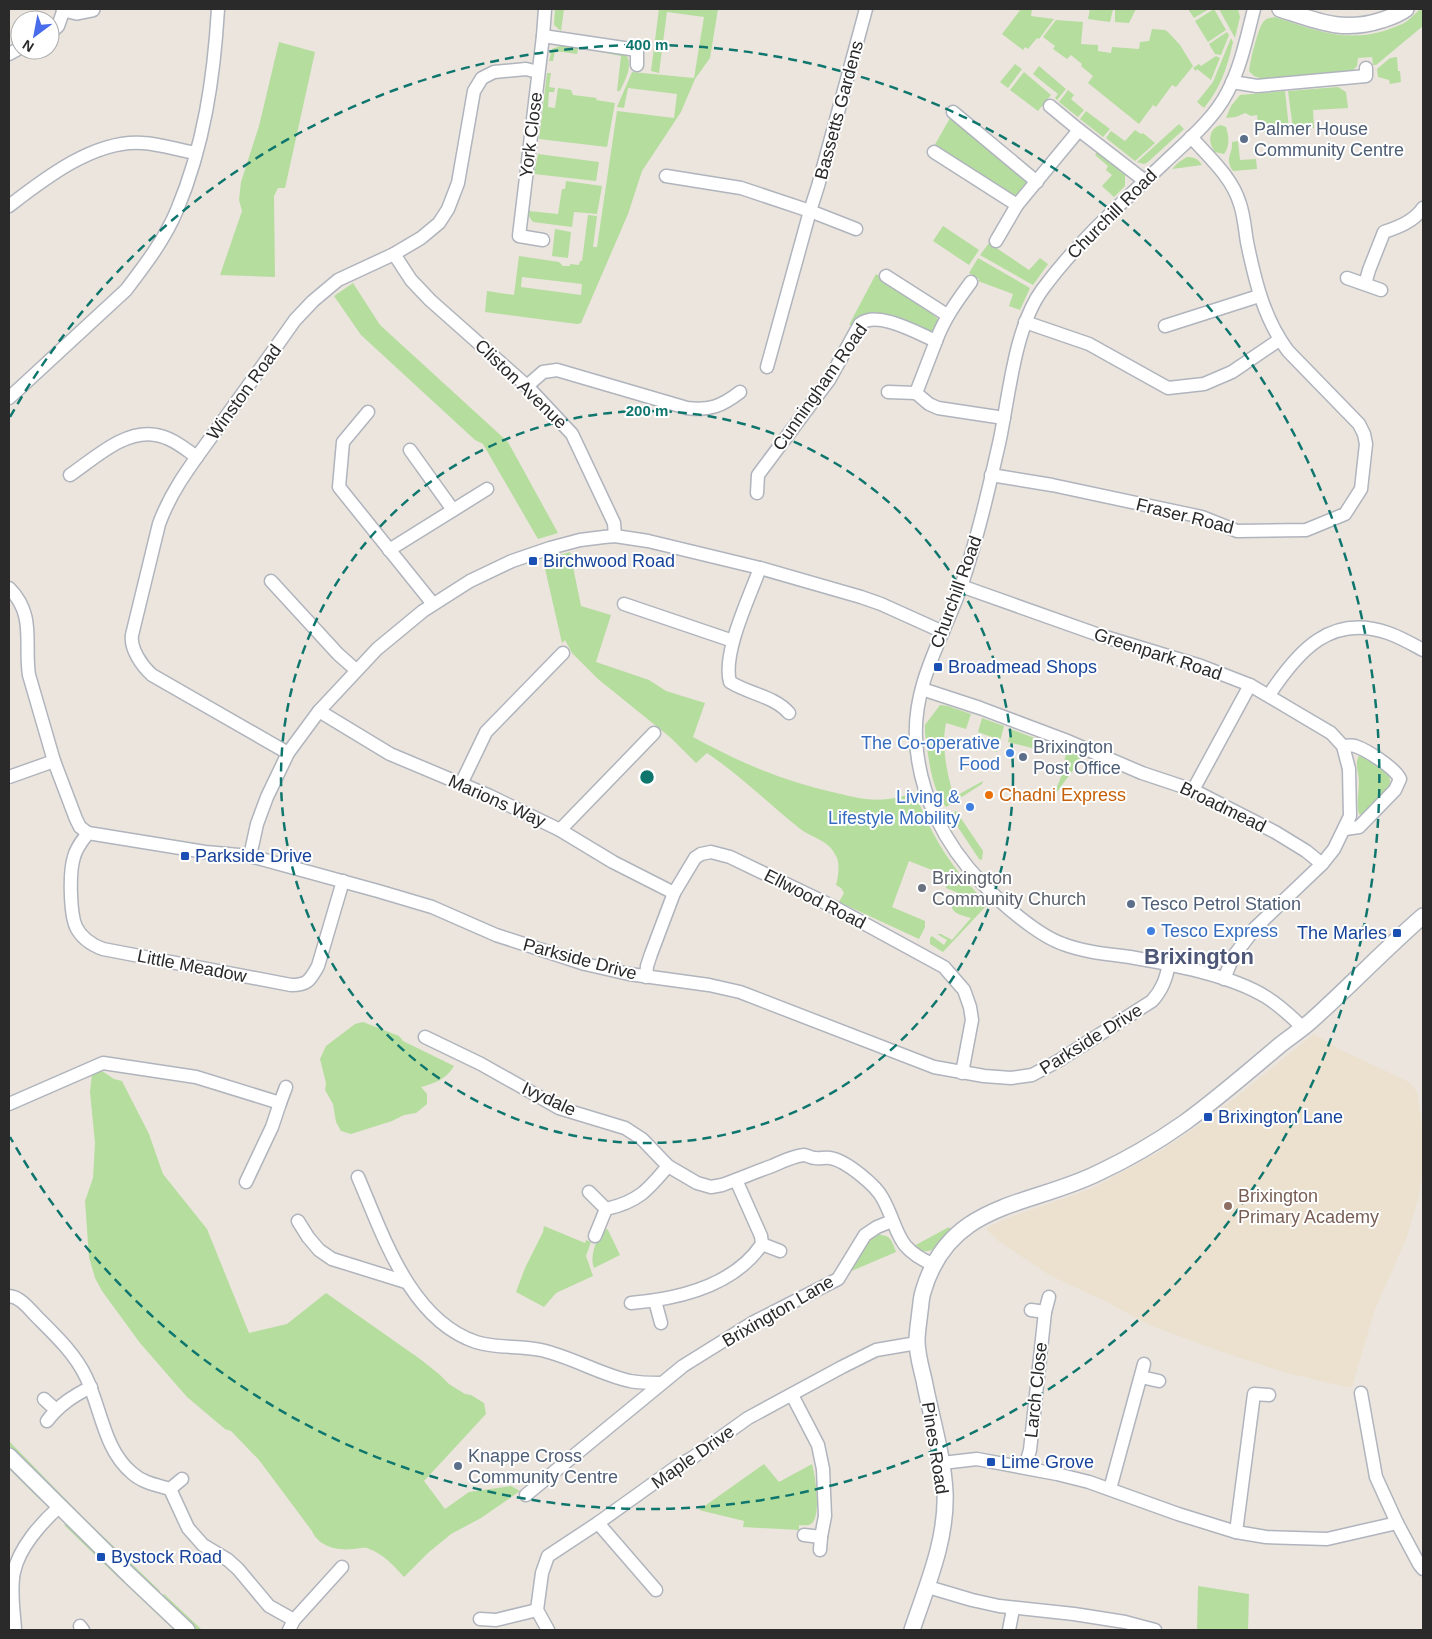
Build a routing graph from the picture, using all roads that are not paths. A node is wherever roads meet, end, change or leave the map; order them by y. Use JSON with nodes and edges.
{"nodes":[{"id":1,"x":64,"y":9,"type":"edge"},
{"id":2,"x":92,"y":9,"type":"edge"},
{"id":3,"x":218,"y":9,"type":"edge"},
{"id":4,"x":545,"y":9,"type":"edge"},
{"id":5,"x":866,"y":9,"type":"edge"},
{"id":6,"x":1254,"y":9,"type":"edge"},
{"id":7,"x":1280,"y":9,"type":"edge"},
{"id":8,"x":1406,"y":9,"type":"edge"},
{"id":9,"x":543,"y":36,"type":"junction"},
{"id":10,"x":637,"y":65,"type":"dead end"},
{"id":11,"x":1366,"y":68,"type":"dead end"},
{"id":12,"x":538,"y":72,"type":"junction"},
{"id":13,"x":1232,"y":82,"type":"junction"},
{"id":14,"x":1050,"y":106,"type":"dead end"},
{"id":15,"x":952,"y":112,"type":"dead end"},
{"id":16,"x":1079,"y":130,"type":"junction"},
{"id":17,"x":1191,"y":137,"type":"junction"},
{"id":18,"x":934,"y":152,"type":"dead end"},
{"id":19,"x":196,"y":153,"type":"junction"},
{"id":20,"x":666,"y":176,"type":"dead end"},
{"id":21,"x":1145,"y":181,"type":"junction"},
{"id":22,"x":1037,"y":182,"type":"junction"},
{"id":23,"x":1018,"y":205,"type":"junction"},
{"id":24,"x":9,"y":206,"type":"edge"},
{"id":25,"x":1423,"y":208,"type":"edge"},
{"id":26,"x":810,"y":211,"type":"junction"},
{"id":27,"x":856,"y":230,"type":"dead end"},
{"id":28,"x":544,"y":240,"type":"dead end"},
{"id":29,"x":996,"y":241,"type":"dead end"},
{"id":30,"x":394,"y":254,"type":"junction"},
{"id":31,"x":886,"y":276,"type":"dead end"},
{"id":32,"x":1347,"y":278,"type":"dead end"},
{"id":33,"x":971,"y":282,"type":"dead end"},
{"id":34,"x":1365,"y":284,"type":"junction"},
{"id":35,"x":1381,"y":290,"type":"dead end"},
{"id":36,"x":1259,"y":296,"type":"junction"},
{"id":37,"x":947,"y":315,"type":"junction"},
{"id":38,"x":1026,"y":322,"type":"junction"},
{"id":39,"x":1165,"y":326,"type":"dead end"},
{"id":40,"x":1279,"y":340,"type":"junction"},
{"id":41,"x":936,"y":341,"type":"junction"},
{"id":42,"x":767,"y":366,"type":"dead end"},
{"id":43,"x":527,"y":386,"type":"junction"},
{"id":44,"x":740,"y":392,"type":"dead end"},
{"id":45,"x":888,"y":392,"type":"dead end"},
{"id":46,"x":916,"y":394,"type":"junction"},
{"id":47,"x":9,"y":398,"type":"edge"},
{"id":48,"x":368,"y":412,"type":"dead end"},
{"id":49,"x":1004,"y":418,"type":"junction"},
{"id":50,"x":410,"y":450,"type":"dead end"},
{"id":51,"x":197,"y":457,"type":"junction"},
{"id":52,"x":70,"y":474,"type":"dead end"},
{"id":53,"x":991,"y":475,"type":"junction"},
{"id":54,"x":487,"y":489,"type":"dead end"},
{"id":55,"x":757,"y":493,"type":"dead end"},
{"id":56,"x":453,"y":510,"type":"junction"},
{"id":57,"x":615,"y":536,"type":"junction"},
{"id":58,"x":389,"y":550,"type":"junction"},
{"id":59,"x":760,"y":568,"type":"junction"},
{"id":60,"x":271,"y":581,"type":"dead end"},
{"id":61,"x":961,"y":586,"type":"junction"},
{"id":62,"x":9,"y":588,"type":"edge"},
{"id":63,"x":433,"y":604,"type":"junction"},
{"id":64,"x":624,"y":604,"type":"dead end"},
{"id":65,"x":943,"y":632,"type":"junction"},
{"id":66,"x":733,"y":641,"type":"junction"},
{"id":67,"x":1423,"y":650,"type":"edge"},
{"id":68,"x":563,"y":653,"type":"dead end"},
{"id":69,"x":356,"y":670,"type":"junction"},
{"id":70,"x":1250,"y":685,"type":"junction"},
{"id":71,"x":922,"y":689,"type":"junction"},
{"id":72,"x":1269,"y":695,"type":"junction"},
{"id":73,"x":318,"y":711,"type":"junction"},
{"id":74,"x":789,"y":713,"type":"dead end"},
{"id":75,"x":654,"y":733,"type":"dead end"},
{"id":76,"x":1343,"y":746,"type":"junction"},
{"id":77,"x":288,"y":753,"type":"junction"},
{"id":78,"x":54,"y":761,"type":"junction"},
{"id":79,"x":9,"y":777,"type":"edge"},
{"id":80,"x":461,"y":784,"type":"junction"},
{"id":81,"x":1193,"y":790,"type":"junction"},
{"id":82,"x":1344,"y":829,"type":"junction"},
{"id":83,"x":560,"y":830,"type":"junction"},
{"id":84,"x":88,"y":833,"type":"junction"},
{"id":85,"x":250,"y":856,"type":"junction"},
{"id":86,"x":1322,"y":864,"type":"junction"},
{"id":87,"x":343,"y":881,"type":"junction"},
{"id":88,"x":674,"y":893,"type":"junction"},
{"id":89,"x":1423,"y":916,"type":"edge"},
{"id":90,"x":1169,"y":964,"type":"junction"},
{"id":91,"x":646,"y":977,"type":"junction"},
{"id":92,"x":1224,"y":979,"type":"junction"},
{"id":93,"x":1302,"y":1027,"type":"junction"},
{"id":94,"x":425,"y":1037,"type":"dead end"},
{"id":95,"x":962,"y":1073,"type":"junction"},
{"id":96,"x":286,"y":1087,"type":"dead end"},
{"id":97,"x":280,"y":1103,"type":"junction"},
{"id":98,"x":9,"y":1104,"type":"edge"},
{"id":99,"x":668,"y":1166,"type":"junction"},
{"id":100,"x":358,"y":1177,"type":"dead end"},
{"id":101,"x":736,"y":1180,"type":"junction"},
{"id":102,"x":246,"y":1182,"type":"dead end"},
{"id":103,"x":589,"y":1192,"type":"dead end"},
{"id":104,"x":606,"y":1209,"type":"junction"},
{"id":105,"x":298,"y":1221,"type":"dead end"},
{"id":106,"x":892,"y":1221,"type":"junction"},
{"id":107,"x":595,"y":1236,"type":"dead end"},
{"id":108,"x":762,"y":1244,"type":"junction"},
{"id":109,"x":780,"y":1251,"type":"dead end"},
{"id":110,"x":934,"y":1265,"type":"junction"},
{"id":111,"x":406,"y":1282,"type":"junction"},
{"id":112,"x":9,"y":1296,"type":"edge"},
{"id":113,"x":1049,"y":1297,"type":"dead end"},
{"id":114,"x":655,"y":1301,"type":"junction"},
{"id":115,"x":631,"y":1303,"type":"dead end"},
{"id":116,"x":1031,"y":1310,"type":"dead end"},
{"id":117,"x":1045,"y":1312,"type":"junction"},
{"id":118,"x":661,"y":1323,"type":"dead end"},
{"id":119,"x":917,"y":1343,"type":"junction"},
{"id":120,"x":1144,"y":1364,"type":"dead end"},
{"id":121,"x":1141,"y":1377,"type":"junction"},
{"id":122,"x":1159,"y":1381,"type":"dead end"},
{"id":123,"x":661,"y":1384,"type":"junction"},
{"id":124,"x":91,"y":1387,"type":"junction"},
{"id":125,"x":1361,"y":1393,"type":"dead end"},
{"id":126,"x":792,"y":1395,"type":"junction"},
{"id":127,"x":1269,"y":1395,"type":"dead end"},
{"id":128,"x":44,"y":1399,"type":"dead end"},
{"id":129,"x":56,"y":1410,"type":"junction"},
{"id":130,"x":47,"y":1421,"type":"dead end"},
{"id":131,"x":9,"y":1456,"type":"edge"},
{"id":132,"x":942,"y":1463,"type":"junction"},
{"id":133,"x":1026,"y":1467,"type":"junction"},
{"id":134,"x":182,"y":1479,"type":"dead end"},
{"id":135,"x":170,"y":1489,"type":"junction"},
{"id":136,"x":1110,"y":1489,"type":"junction"},
{"id":137,"x":526,"y":1495,"type":"dead end"},
{"id":138,"x":59,"y":1507,"type":"junction"},
{"id":139,"x":598,"y":1523,"type":"junction"},
{"id":140,"x":1397,"y":1524,"type":"junction"},
{"id":141,"x":1236,"y":1532,"type":"junction"},
{"id":142,"x":804,"y":1535,"type":"dead end"},
{"id":143,"x":820,"y":1537,"type":"junction"},
{"id":144,"x":820,"y":1550,"type":"dead end"},
{"id":145,"x":342,"y":1568,"type":"dead end"},
{"id":146,"x":1423,"y":1569,"type":"edge"},
{"id":147,"x":928,"y":1586,"type":"junction"},
{"id":148,"x":11,"y":1589,"type":"edge"},
{"id":149,"x":656,"y":1590,"type":"dead end"},
{"id":150,"x":1013,"y":1609,"type":"junction"},
{"id":151,"x":537,"y":1610,"type":"junction"},
{"id":152,"x":480,"y":1619,"type":"dead end"},
{"id":153,"x":291,"y":1625,"type":"edge"},
{"id":154,"x":1123,"y":1626,"type":"edge"},
{"id":155,"x":14,"y":1630,"type":"edge"},
{"id":156,"x":187,"y":1630,"type":"edge"},
{"id":157,"x":548,"y":1630,"type":"edge"},
{"id":158,"x":912,"y":1630,"type":"edge"},
{"id":159,"x":1009,"y":1630,"type":"edge"},
{"id":160,"x":1155,"y":1630,"type":"edge"}],
"edges":[{"from":1,"to":2,"type":"street"},
{"from":3,"to":19,"type":"street"},
{"from":4,"to":9,"type":"street","name":"York Close"},
{"from":5,"to":26,"type":"street","name":"Bassetts Gardens"},
{"from":6,"to":13,"type":"street","name":"Churchill Road"},
{"from":7,"to":8,"type":"street"},
{"from":9,"to":10,"type":"street"},
{"from":9,"to":12,"type":"street","name":"York Close"},
{"from":11,"to":13,"type":"street"},
{"from":12,"to":28,"type":"street","name":"York Close"},
{"from":12,"to":30,"type":"street","name":"Winston Road"},
{"from":13,"to":17,"type":"street","name":"Churchill Road"},
{"from":14,"to":16,"type":"street"},
{"from":15,"to":22,"type":"street"},
{"from":16,"to":21,"type":"street"},
{"from":16,"to":22,"type":"street"},
{"from":17,"to":21,"type":"street","name":"Churchill Road"},
{"from":17,"to":36,"type":"street","name":"Fraser Road"},
{"from":18,"to":23,"type":"street"},
{"from":19,"to":24,"type":"street"},
{"from":19,"to":47,"type":"street"},
{"from":20,"to":26,"type":"street"},
{"from":21,"to":38,"type":"street","name":"Churchill Road"},
{"from":22,"to":23,"type":"street"},
{"from":23,"to":29,"type":"street"},
{"from":25,"to":34,"type":"street"},
{"from":26,"to":27,"type":"street"},
{"from":26,"to":42,"type":"street","name":"Bassetts Gardens"},
{"from":30,"to":43,"type":"street","name":"Cliston Avenue"},
{"from":30,"to":51,"type":"street","name":"Winston Road"},
{"from":31,"to":37,"type":"street"},
{"from":32,"to":34,"type":"street"},
{"from":33,"to":37,"type":"street"},
{"from":34,"to":35,"type":"street"},
{"from":36,"to":39,"type":"street"},
{"from":36,"to":40,"type":"street","name":"Fraser Road"},
{"from":37,"to":41,"type":"street"},
{"from":38,"to":40,"type":"street"},
{"from":38,"to":49,"type":"street","name":"Churchill Road"},
{"from":40,"to":53,"type":"street","name":"Fraser Road"},
{"from":41,"to":46,"type":"street"},
{"from":41,"to":55,"type":"street","name":"Cunningham Road"},
{"from":43,"to":44,"type":"street"},
{"from":43,"to":57,"type":"street","name":"Cliston Avenue"},
{"from":45,"to":46,"type":"street"},
{"from":46,"to":49,"type":"street"},
{"from":48,"to":58,"type":"street"},
{"from":49,"to":53,"type":"street","name":"Churchill Road"},
{"from":50,"to":56,"type":"street"},
{"from":51,"to":52,"type":"street"},
{"from":51,"to":77,"type":"street","name":"Winston Road"},
{"from":53,"to":61,"type":"street","name":"Churchill Road"},
{"from":54,"to":56,"type":"street"},
{"from":56,"to":58,"type":"street"},
{"from":57,"to":59,"type":"street"},
{"from":57,"to":63,"type":"street"},
{"from":58,"to":63,"type":"street"},
{"from":59,"to":65,"type":"street"},
{"from":59,"to":66,"type":"street"},
{"from":60,"to":69,"type":"street"},
{"from":61,"to":65,"type":"street","name":"Churchill Road"},
{"from":61,"to":70,"type":"street","name":"Greenpark Road"},
{"from":62,"to":78,"type":"street"},
{"from":63,"to":69,"type":"street"},
{"from":64,"to":66,"type":"street"},
{"from":65,"to":71,"type":"street","name":"Churchill Road"},
{"from":66,"to":74,"type":"street"},
{"from":67,"to":72,"type":"street"},
{"from":68,"to":80,"type":"street"},
{"from":69,"to":73,"type":"street"},
{"from":70,"to":72,"type":"street","name":"Greenpark Road"},
{"from":70,"to":81,"type":"street"},
{"from":71,"to":81,"type":"street","name":"Broadmead"},
{"from":71,"to":90,"type":"street","name":"Churchill Road"},
{"from":72,"to":76,"type":"street","name":"Greenpark Road"},
{"from":73,"to":77,"type":"street"},
{"from":73,"to":80,"type":"street","name":"Marions Way"},
{"from":75,"to":83,"type":"street"},
{"from":76,"to":82,"type":"street"},
{"from":76,"to":82,"type":"street","name":"Greenpark Road"},
{"from":77,"to":85,"type":"street"},
{"from":78,"to":79,"type":"street"},
{"from":78,"to":84,"type":"street"},
{"from":80,"to":83,"type":"street","name":"Marions Way"},
{"from":81,"to":86,"type":"street","name":"Broadmead"},
{"from":82,"to":86,"type":"street"},
{"from":83,"to":88,"type":"street","name":"Marions Way"},
{"from":84,"to":85,"type":"street","name":"Parkside Drive"},
{"from":84,"to":87,"type":"street","name":"Little Meadow"},
{"from":85,"to":87,"type":"street","name":"Parkside Drive"},
{"from":86,"to":92,"type":"street"},
{"from":87,"to":91,"type":"street","name":"Parkside Drive"},
{"from":88,"to":91,"type":"street","name":"Ellwood Road"},
{"from":88,"to":95,"type":"street","name":"Ellwood Road"},
{"from":89,"to":93,"type":"street"},
{"from":90,"to":92,"type":"street","name":"Churchill Road"},
{"from":90,"to":95,"type":"street","name":"Parkside Drive"},
{"from":91,"to":95,"type":"street","name":"Parkside Drive"},
{"from":92,"to":93,"type":"street","name":"Churchill Road"},
{"from":93,"to":110,"type":"street"},
{"from":94,"to":99,"type":"street","name":"Ivydale"},
{"from":96,"to":97,"type":"street"},
{"from":97,"to":98,"type":"street"},
{"from":97,"to":102,"type":"street"},
{"from":99,"to":101,"type":"street","name":"Ivydale"},
{"from":99,"to":104,"type":"street"},
{"from":100,"to":111,"type":"street"},
{"from":101,"to":106,"type":"street","name":"Ivydale"},
{"from":101,"to":108,"type":"street"},
{"from":103,"to":104,"type":"street"},
{"from":104,"to":107,"type":"street"},
{"from":105,"to":111,"type":"street"},
{"from":106,"to":110,"type":"street"},
{"from":106,"to":123,"type":"street","name":"Brixington Lane"},
{"from":108,"to":109,"type":"street"},
{"from":108,"to":114,"type":"street"},
{"from":110,"to":119,"type":"street","name":"Pines Road"},
{"from":111,"to":123,"type":"street"},
{"from":112,"to":124,"type":"street"},
{"from":113,"to":117,"type":"street","name":"Larch Close"},
{"from":114,"to":115,"type":"street"},
{"from":114,"to":118,"type":"street"},
{"from":116,"to":117,"type":"street"},
{"from":117,"to":133,"type":"street","name":"Larch Close"},
{"from":119,"to":126,"type":"street","name":"Maple Drive"},
{"from":119,"to":132,"type":"street","name":"Pines Road"},
{"from":120,"to":121,"type":"street"},
{"from":121,"to":122,"type":"street"},
{"from":121,"to":136,"type":"street"},
{"from":123,"to":137,"type":"street","name":"Brixington Lane"},
{"from":124,"to":129,"type":"street"},
{"from":124,"to":135,"type":"street"},
{"from":125,"to":140,"type":"street"},
{"from":126,"to":139,"type":"street","name":"Maple Drive"},
{"from":126,"to":143,"type":"street"},
{"from":127,"to":141,"type":"street"},
{"from":128,"to":129,"type":"street"},
{"from":129,"to":130,"type":"street"},
{"from":131,"to":138,"type":"street"},
{"from":132,"to":133,"type":"street"},
{"from":132,"to":147,"type":"street","name":"Pines Road"},
{"from":133,"to":136,"type":"street"},
{"from":134,"to":135,"type":"street"},
{"from":135,"to":153,"type":"street"},
{"from":136,"to":141,"type":"street"},
{"from":138,"to":148,"type":"street"},
{"from":138,"to":156,"type":"street"},
{"from":139,"to":149,"type":"street"},
{"from":139,"to":151,"type":"street","name":"Maple Drive"},
{"from":140,"to":141,"type":"street"},
{"from":140,"to":146,"type":"street"},
{"from":142,"to":143,"type":"street"},
{"from":143,"to":144,"type":"street"},
{"from":145,"to":153,"type":"street"},
{"from":147,"to":150,"type":"street"},
{"from":147,"to":158,"type":"street","name":"Pines Road"},
{"from":148,"to":155,"type":"street"},
{"from":150,"to":154,"type":"street"},
{"from":150,"to":159,"type":"street"},
{"from":151,"to":152,"type":"street"},
{"from":151,"to":157,"type":"street"},
{"from":154,"to":160,"type":"street"}]}
